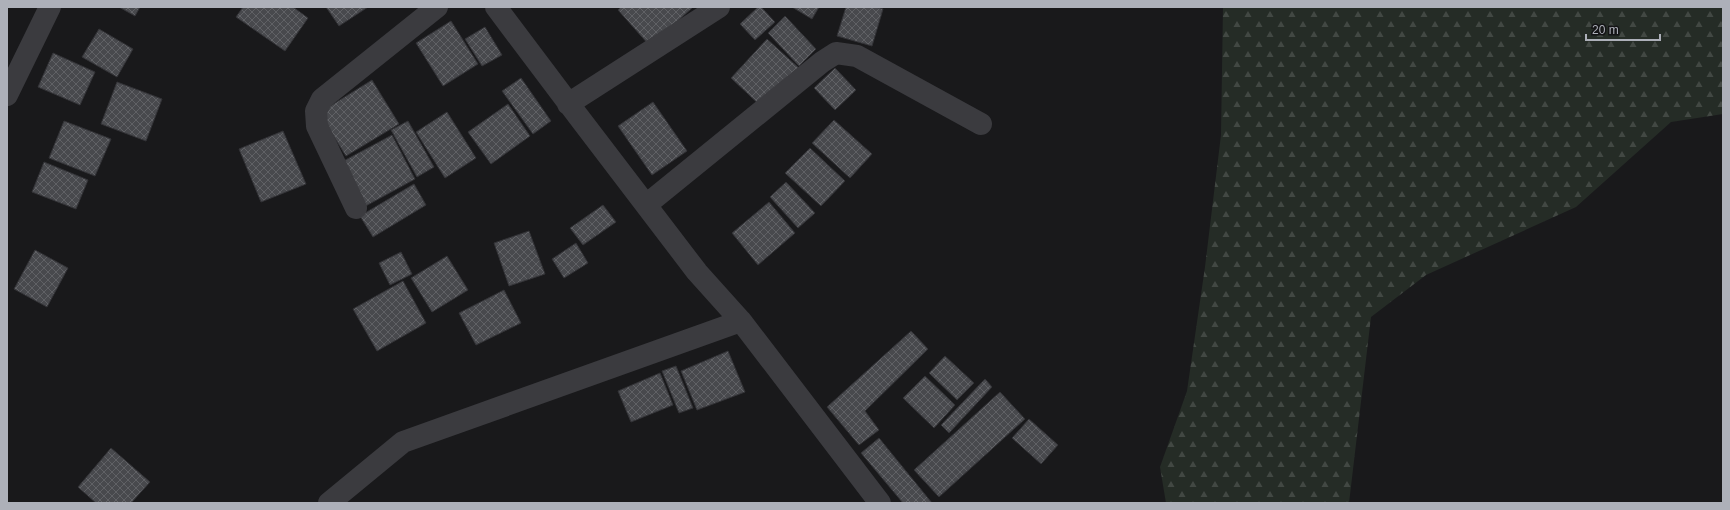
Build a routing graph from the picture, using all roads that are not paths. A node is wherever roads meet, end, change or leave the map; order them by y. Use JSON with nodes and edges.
{"nodes":[{"id":1,"x":50,"y":7,"type":"edge"},
{"id":2,"x":437,"y":7,"type":"edge"},
{"id":3,"x":496,"y":7,"type":"edge"},
{"id":4,"x":719,"y":7,"type":"edge"},
{"id":5,"x":7,"y":95,"type":"edge"},
{"id":6,"x":568,"y":104,"type":"junction"},
{"id":7,"x":981,"y":124,"type":"dead end"},
{"id":8,"x":646,"y":205,"type":"junction"},
{"id":9,"x":356,"y":208,"type":"dead end"},
{"id":10,"x":741,"y":321,"type":"junction"},
{"id":11,"x":329,"y":503,"type":"edge"},
{"id":12,"x":880,"y":503,"type":"edge"}],
"edges":[{"from":1,"to":5,"type":"street"},
{"from":2,"to":9,"type":"street"},
{"from":3,"to":6,"type":"street"},
{"from":4,"to":6,"type":"street"},
{"from":6,"to":8,"type":"street"},
{"from":7,"to":8,"type":"street"},
{"from":8,"to":10,"type":"street"},
{"from":10,"to":11,"type":"street"},
{"from":10,"to":12,"type":"street"}]}
